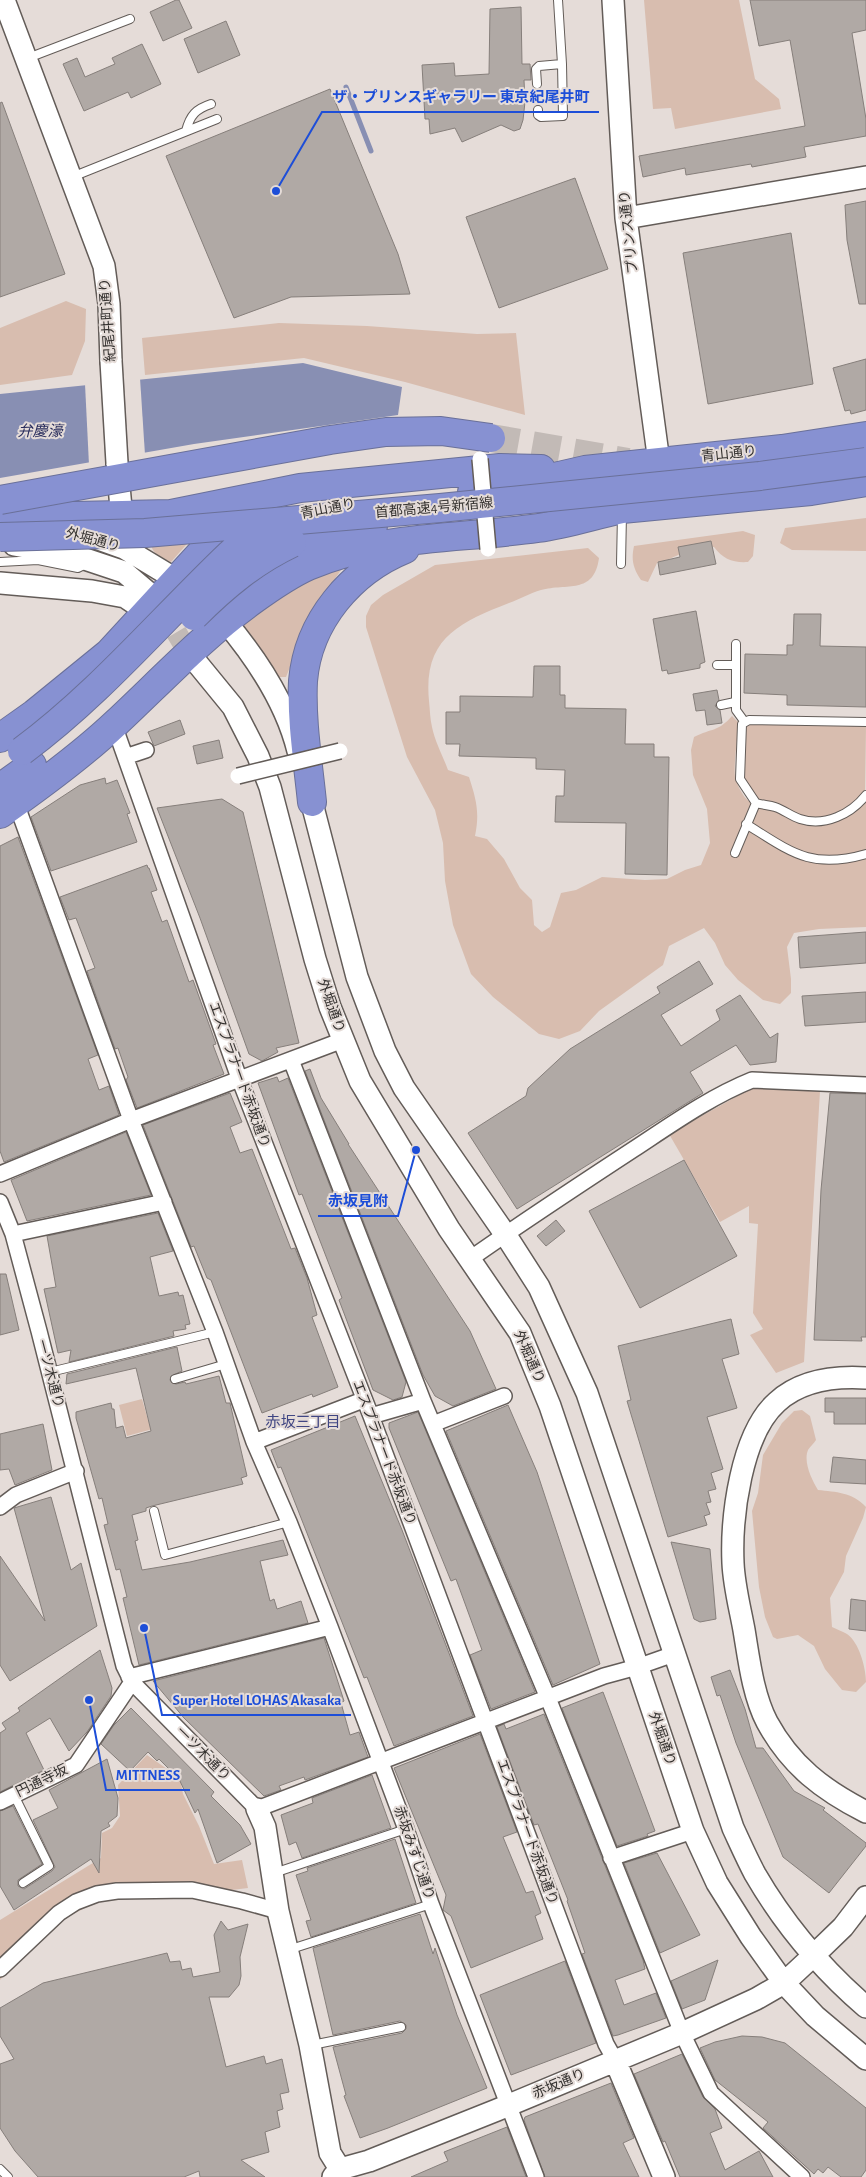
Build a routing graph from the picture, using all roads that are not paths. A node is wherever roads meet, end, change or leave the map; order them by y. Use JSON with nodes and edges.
{"nodes":[{"id":1,"x":4,"y":0,"type":"edge"},
{"id":2,"x":558,"y":0,"type":"edge"},
{"id":3,"x":613,"y":0,"type":"edge"},
{"id":4,"x":130,"y":18,"type":"dead end"},
{"id":5,"x":26,"y":59,"type":"junction"},
{"id":6,"x":562,"y":64,"type":"junction"},
{"id":7,"x":537,"y":84,"type":"dead end"},
{"id":8,"x":211,"y":104,"type":"dead end"},
{"id":9,"x":538,"y":110,"type":"dead end"},
{"id":10,"x":218,"y":119,"type":"dead end"},
{"id":11,"x":186,"y":132,"type":"junction"},
{"id":12,"x":72,"y":177,"type":"junction"},
{"id":13,"x":866,"y":177,"type":"edge"},
{"id":14,"x":626,"y":218,"type":"junction"},
{"id":15,"x":866,"y":436,"type":"edge"},
{"id":16,"x":486,"y":448,"type":"joint"},
{"id":17,"x":659,"y":462,"type":"junction"},
{"id":18,"x":866,"y":462,"type":"edge"},
{"id":19,"x":585,"y":470,"type":"junction"},
{"id":20,"x":866,"y":482,"type":"edge"},
{"id":21,"x":300,"y":488,"type":"junction"},
{"id":22,"x":0,"y":500,"type":"edge"},
{"id":23,"x":622,"y":509,"type":"junction"},
{"id":24,"x":123,"y":516,"type":"junction"},
{"id":25,"x":0,"y":521,"type":"edge"},
{"id":26,"x":286,"y":532,"type":"junction"},
{"id":27,"x":0,"y":537,"type":"edge"},
{"id":28,"x":430,"y":539,"type":"junction"},
{"id":29,"x":0,"y":542,"type":"edge"},
{"id":30,"x":124,"y":548,"type":"junction"},
{"id":31,"x":488,"y":549,"type":"dead end"},
{"id":32,"x":92,"y":560,"type":"junction"},
{"id":33,"x":0,"y":562,"type":"edge"},
{"id":34,"x":621,"y":564,"type":"dead end"},
{"id":35,"x":124,"y":572,"type":"junction"},
{"id":36,"x":177,"y":580,"type":"junction"},
{"id":37,"x":0,"y":583,"type":"edge"},
{"id":38,"x":143,"y":603,"type":"junction"},
{"id":39,"x":225,"y":621,"type":"junction"},
{"id":40,"x":736,"y":644,"type":"dead end"},
{"id":41,"x":188,"y":652,"type":"junction"},
{"id":42,"x":717,"y":665,"type":"dead end"},
{"id":43,"x":736,"y":665,"type":"junction"},
{"id":44,"x":735,"y":702,"type":"junction"},
{"id":45,"x":721,"y":705,"type":"dead end"},
{"id":46,"x":744,"y":721,"type":"junction"},
{"id":47,"x":866,"y":722,"type":"edge"},
{"id":48,"x":114,"y":725,"type":"junction"},
{"id":49,"x":146,"y":750,"type":"dead end"},
{"id":50,"x":340,"y":752,"type":"dead end"},
{"id":51,"x":13,"y":755,"type":"edge"},
{"id":52,"x":131,"y":755,"type":"dead end"},
{"id":53,"x":238,"y":776,"type":"dead end"},
{"id":54,"x":866,"y":795,"type":"edge"},
{"id":55,"x":5,"y":802,"type":"edge"},
{"id":56,"x":312,"y":802,"type":"junction"},
{"id":57,"x":756,"y":804,"type":"junction"},
{"id":58,"x":746,"y":824,"type":"junction"},
{"id":59,"x":735,"y":852,"type":"dead end"},
{"id":60,"x":866,"y":854,"type":"edge"},
{"id":61,"x":343,"y":1040,"type":"junction"},
{"id":62,"x":291,"y":1060,"type":"junction"},
{"id":63,"x":239,"y":1078,"type":"junction"},
{"id":64,"x":866,"y":1085,"type":"edge"},
{"id":65,"x":130,"y":1120,"type":"junction"},
{"id":66,"x":0,"y":1174,"type":"edge"},
{"id":67,"x":0,"y":1202,"type":"edge"},
{"id":68,"x":164,"y":1202,"type":"junction"},
{"id":69,"x":12,"y":1234,"type":"junction"},
{"id":70,"x":505,"y":1234,"type":"junction"},
{"id":71,"x":470,"y":1259,"type":"junction"},
{"id":72,"x":215,"y":1332,"type":"junction"},
{"id":73,"x":226,"y":1364,"type":"junction"},
{"id":74,"x":50,"y":1372,"type":"junction"},
{"id":75,"x":866,"y":1378,"type":"edge"},
{"id":76,"x":175,"y":1379,"type":"dead end"},
{"id":77,"x":504,"y":1396,"type":"dead end"},
{"id":78,"x":363,"y":1400,"type":"junction"},
{"id":79,"x":423,"y":1401,"type":"junction"},
{"id":80,"x":370,"y":1416,"type":"junction"},
{"id":81,"x":433,"y":1424,"type":"junction"},
{"id":82,"x":254,"y":1442,"type":"junction"},
{"id":83,"x":76,"y":1471,"type":"junction"},
{"id":84,"x":0,"y":1507,"type":"edge"},
{"id":85,"x":154,"y":1511,"type":"dead end"},
{"id":86,"x":291,"y":1526,"type":"junction"},
{"id":87,"x":330,"y":1627,"type":"junction"},
{"id":88,"x":674,"y":1654,"type":"junction"},
{"id":89,"x":637,"y":1667,"type":"junction"},
{"id":90,"x":130,"y":1680,"type":"junction"},
{"id":91,"x":548,"y":1698,"type":"junction"},
{"id":92,"x":486,"y":1720,"type":"junction"},
{"id":93,"x":381,"y":1762,"type":"junction"},
{"id":94,"x":14,"y":1795,"type":"junction"},
{"id":95,"x":0,"y":1802,"type":"edge"},
{"id":96,"x":257,"y":1808,"type":"junction"},
{"id":97,"x":866,"y":1812,"type":"edge"},
{"id":98,"x":406,"y":1828,"type":"junction"},
{"id":99,"x":693,"y":1831,"type":"junction"},
{"id":100,"x":611,"y":1858,"type":"junction"},
{"id":101,"x":272,"y":1874,"type":"junction"},
{"id":102,"x":23,"y":1883,"type":"dead end"},
{"id":103,"x":866,"y":1897,"type":"edge"},
{"id":104,"x":431,"y":1904,"type":"junction"},
{"id":105,"x":278,"y":1911,"type":"junction"},
{"id":106,"x":287,"y":1950,"type":"junction"},
{"id":107,"x":813,"y":1956,"type":"junction"},
{"id":108,"x":0,"y":1970,"type":"edge"},
{"id":109,"x":784,"y":1983,"type":"junction"},
{"id":110,"x":866,"y":2007,"type":"edge"},
{"id":111,"x":401,"y":2028,"type":"dead end"},
{"id":112,"x":682,"y":2033,"type":"junction"},
{"id":113,"x":310,"y":2046,"type":"junction"},
{"id":114,"x":866,"y":2059,"type":"edge"},
{"id":115,"x":615,"y":2060,"type":"junction"},
{"id":116,"x":509,"y":2105,"type":"junction"},
{"id":117,"x":0,"y":2169,"type":"edge"},
{"id":118,"x":336,"y":2173,"type":"edge"},
{"id":119,"x":8,"y":2177,"type":"edge"},
{"id":120,"x":536,"y":2177,"type":"edge"},
{"id":121,"x":664,"y":2177,"type":"edge"},
{"id":122,"x":802,"y":2177,"type":"edge"}],
"edges":[{"from":1,"to":5,"type":"main road","name":"紀尾井町通り"},
{"from":2,"to":6,"type":"lane"},
{"from":3,"to":14,"type":"main road","name":"プリンス通り"},
{"from":4,"to":5,"type":"lane"},
{"from":5,"to":12,"type":"main road","name":"紀尾井町通り"},
{"from":6,"to":7,"type":"lane"},
{"from":6,"to":9,"type":"lane"},
{"from":8,"to":11,"type":"lane"},
{"from":10,"to":11,"type":"lane"},
{"from":11,"to":12,"type":"lane"},
{"from":12,"to":24,"type":"main road","name":"紀尾井町通り","bridge":true},
{"from":13,"to":14,"type":"main road"},
{"from":14,"to":17,"type":"main road","name":"プリンス通り"},
{"from":15,"to":17,"type":"highway","name":"青山通り"},
{"from":16,"to":22,"type":"highway","bridge":true},
{"from":16,"to":31,"type":"street","bridge":true},
{"from":17,"to":19,"type":"highway","name":"青山通り"},
{"from":18,"to":27,"type":"highway","name":"首都高速4号新宿線","bridge":true},
{"from":19,"to":21,"type":"highway"},
{"from":19,"to":26,"type":"highway","name":"青山通り"},
{"from":20,"to":23,"type":"highway","name":"青山通り"},
{"from":21,"to":24,"type":"highway"},
{"from":21,"to":36,"type":"highway"},
{"from":23,"to":26,"type":"highway","name":"青山通り"},
{"from":23,"to":28,"type":"highway"},
{"from":23,"to":34,"type":"lane"},
{"from":24,"to":25,"type":"highway"},
{"from":24,"to":30,"type":"main road","name":"紀尾井町通り"},
{"from":25,"to":30,"type":"main road","name":"外堀通り"},
{"from":26,"to":51,"type":"highway","name":"青山通り","bridge":true},
{"from":28,"to":39,"type":"highway"},
{"from":28,"to":56,"type":"highway"},
{"from":29,"to":32,"type":"main road"},
{"from":30,"to":35,"type":"main road","name":"紀尾井町通り"},
{"from":30,"to":36,"type":"main road","name":"外堀通り"},
{"from":32,"to":33,"type":"lane"},
{"from":32,"to":35,"type":"main road"},
{"from":35,"to":38,"type":"main road"},
{"from":35,"to":38,"type":"main road","name":"紀尾井町通り"},
{"from":36,"to":38,"type":"highway"},
{"from":37,"to":38,"type":"main road"},
{"from":38,"to":51,"type":"highway"},
{"from":39,"to":41,"type":"highway"},
{"from":39,"to":56,"type":"main road"},
{"from":40,"to":43,"type":"lane"},
{"from":41,"to":48,"type":"highway"},
{"from":41,"to":61,"type":"main road","name":"外堀通り"},
{"from":42,"to":43,"type":"lane"},
{"from":43,"to":44,"type":"lane"},
{"from":44,"to":45,"type":"lane"},
{"from":44,"to":46,"type":"lane"},
{"from":46,"to":47,"type":"lane"},
{"from":46,"to":57,"type":"lane"},
{"from":48,"to":55,"type":"highway"},
{"from":48,"to":63,"type":"street","name":"エスプラナード赤坂通り"},
{"from":49,"to":52,"type":"street"},
{"from":50,"to":53,"type":"street","bridge":true},
{"from":51,"to":55,"type":"highway","name":"青山通り"},
{"from":54,"to":57,"type":"lane"},
{"from":55,"to":65,"type":"street","name":"赤坂みすじ通り"},
{"from":56,"to":70,"type":"main road"},
{"from":57,"to":58,"type":"lane"},
{"from":58,"to":59,"type":"lane"},
{"from":58,"to":60,"type":"lane"},
{"from":61,"to":62,"type":"street"},
{"from":61,"to":71,"type":"main road","name":"外堀通り"},
{"from":62,"to":63,"type":"street"},
{"from":62,"to":79,"type":"street"},
{"from":63,"to":65,"type":"street"},
{"from":63,"to":78,"type":"street","name":"エスプラナード赤坂通り"},
{"from":64,"to":70,"type":"street"},
{"from":65,"to":66,"type":"street"},
{"from":65,"to":68,"type":"street","name":"赤坂みすじ通り"},
{"from":67,"to":69,"type":"street","name":"一ツ木通り"},
{"from":68,"to":69,"type":"street"},
{"from":68,"to":72,"type":"street","name":"赤坂みすじ通り"},
{"from":69,"to":74,"type":"street","name":"一ツ木通り"},
{"from":70,"to":71,"type":"street"},
{"from":70,"to":88,"type":"main road"},
{"from":71,"to":89,"type":"main road","name":"外堀通り"},
{"from":72,"to":73,"type":"street","name":"赤坂みすじ通り"},
{"from":72,"to":74,"type":"lane"},
{"from":73,"to":76,"type":"lane"},
{"from":73,"to":82,"type":"street","name":"赤坂みすじ通り"},
{"from":74,"to":83,"type":"street","name":"一ツ木通り"},
{"from":75,"to":97,"type":"main road"},
{"from":77,"to":81,"type":"street"},
{"from":78,"to":80,"type":"street","name":"エスプラナード赤坂通り"},
{"from":78,"to":82,"type":"street"},
{"from":79,"to":80,"type":"street"},
{"from":79,"to":81,"type":"street"},
{"from":80,"to":92,"type":"street","name":"エスプラナード赤坂通り"},
{"from":81,"to":91,"type":"street"},
{"from":82,"to":86,"type":"street","name":"赤坂みすじ通り"},
{"from":83,"to":84,"type":"street"},
{"from":83,"to":90,"type":"street","name":"一ツ木通り"},
{"from":85,"to":86,"type":"lane"},
{"from":86,"to":87,"type":"street","name":"赤坂みすじ通り"},
{"from":87,"to":90,"type":"street"},
{"from":87,"to":93,"type":"street","name":"赤坂みすじ通り"},
{"from":88,"to":89,"type":"street"},
{"from":88,"to":107,"type":"main road"},
{"from":89,"to":91,"type":"street"},
{"from":89,"to":99,"type":"main road","name":"外堀通り"},
{"from":90,"to":94,"type":"street","name":"円通寺坂"},
{"from":90,"to":96,"type":"street","name":"一ツ木通り"},
{"from":91,"to":92,"type":"street"},
{"from":91,"to":100,"type":"street"},
{"from":92,"to":93,"type":"street"},
{"from":92,"to":115,"type":"street","name":"エスプラナード赤坂通り"},
{"from":93,"to":96,"type":"street"},
{"from":93,"to":98,"type":"street","name":"赤坂みすじ通り"},
{"from":94,"to":95,"type":"street","name":"円通寺坂"},
{"from":94,"to":102,"type":"lane"},
{"from":96,"to":101,"type":"main road","name":"一ツ木通り"},
{"from":98,"to":101,"type":"lane"},
{"from":98,"to":104,"type":"street","name":"赤坂みすじ通り"},
{"from":99,"to":100,"type":"street"},
{"from":99,"to":109,"type":"main road","name":"外堀通り"},
{"from":100,"to":112,"type":"street"},
{"from":101,"to":105,"type":"main road","name":"一ツ木通り"},
{"from":103,"to":107,"type":"main road","name":"赤坂通り"},
{"from":104,"to":106,"type":"lane"},
{"from":104,"to":116,"type":"street","name":"赤坂みすじ通り"},
{"from":105,"to":106,"type":"main road","name":"一ツ木通り"},
{"from":105,"to":108,"type":"street"},
{"from":106,"to":113,"type":"main road","name":"一ツ木通り"},
{"from":107,"to":109,"type":"main road","name":"赤坂通り"},
{"from":107,"to":110,"type":"main road"},
{"from":109,"to":112,"type":"main road","name":"赤坂通り"},
{"from":109,"to":114,"type":"main road","name":"外堀通り"},
{"from":111,"to":113,"type":"lane"},
{"from":112,"to":115,"type":"main road","name":"赤坂通り"},
{"from":112,"to":122,"type":"street"},
{"from":113,"to":118,"type":"main road","name":"一ツ木通り"},
{"from":115,"to":116,"type":"main road","name":"赤坂通り"},
{"from":115,"to":121,"type":"main road","name":"エスプラナード赤坂通り"},
{"from":116,"to":118,"type":"main road","name":"赤坂通り"},
{"from":116,"to":120,"type":"street","name":"赤坂みすじ通り"},
{"from":117,"to":119,"type":"lane"}]}
